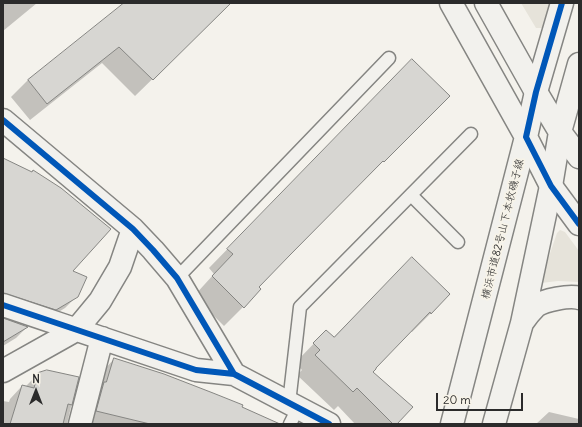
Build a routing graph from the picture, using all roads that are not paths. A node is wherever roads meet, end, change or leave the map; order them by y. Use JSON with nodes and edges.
{"nodes":[{"id":1,"x":451,"y":3,"type":"edge"},
{"id":2,"x":486,"y":3,"type":"edge"},
{"id":3,"x":562,"y":3,"type":"edge"},
{"id":4,"x":390,"y":58,"type":"dead end"},
{"id":5,"x":579,"y":64,"type":"edge"},
{"id":6,"x":536,"y":92,"type":"junction"},
{"id":7,"x":3,"y":120,"type":"edge"},
{"id":8,"x":560,"y":132,"type":"junction"},
{"id":9,"x":471,"y":134,"type":"dead end"},
{"id":10,"x":526,"y":137,"type":"junction"},
{"id":11,"x":579,"y":157,"type":"edge"},
{"id":12,"x":551,"y":186,"type":"junction"},
{"id":13,"x":411,"y":195,"type":"junction"},
{"id":14,"x":579,"y":224,"type":"edge"},
{"id":15,"x":133,"y":229,"type":"junction"},
{"id":16,"x":458,"y":242,"type":"dead end"},
{"id":17,"x":176,"y":278,"type":"junction"},
{"id":18,"x":579,"y":298,"type":"edge"},
{"id":19,"x":3,"y":305,"type":"edge"},
{"id":20,"x":522,"y":323,"type":"junction"},
{"id":21,"x":76,"y":330,"type":"junction"},
{"id":22,"x":102,"y":338,"type":"junction"},
{"id":23,"x":3,"y":371,"type":"edge"},
{"id":24,"x":234,"y":374,"type":"junction"},
{"id":25,"x":292,"y":412,"type":"edge"},
{"id":26,"x":80,"y":424,"type":"edge"},
{"id":27,"x":329,"y":424,"type":"edge"},
{"id":28,"x":452,"y":424,"type":"edge"},
{"id":29,"x":494,"y":424,"type":"edge"}],
"edges":[{"from":1,"to":10,"type":"street"},
{"from":2,"to":6,"type":"street"},
{"from":3,"to":6,"type":"street","name":"横浜市道82号山下本牧磯子線"},
{"from":4,"to":17,"type":"lane"},
{"from":5,"to":8,"type":"street"},
{"from":6,"to":8,"type":"street"},
{"from":6,"to":10,"type":"street","name":"横浜市道82号山下本牧磯子線"},
{"from":7,"to":15,"type":"street"},
{"from":8,"to":11,"type":"street"},
{"from":8,"to":12,"type":"street"},
{"from":9,"to":13,"type":"lane"},
{"from":10,"to":12,"type":"street"},
{"from":10,"to":28,"type":"street","name":"横浜市道82号山下本牧磯子線"},
{"from":12,"to":14,"type":"street"},
{"from":12,"to":20,"type":"street"},
{"from":13,"to":16,"type":"lane"},
{"from":13,"to":25,"type":"lane"},
{"from":15,"to":17,"type":"street"},
{"from":15,"to":21,"type":"street"},
{"from":17,"to":24,"type":"street"},
{"from":18,"to":20,"type":"street"},
{"from":19,"to":21,"type":"street"},
{"from":20,"to":29,"type":"street"},
{"from":21,"to":22,"type":"street"},
{"from":21,"to":23,"type":"street"},
{"from":22,"to":24,"type":"street"},
{"from":22,"to":26,"type":"street"},
{"from":24,"to":25,"type":"street"},
{"from":25,"to":27,"type":"street"}]}
